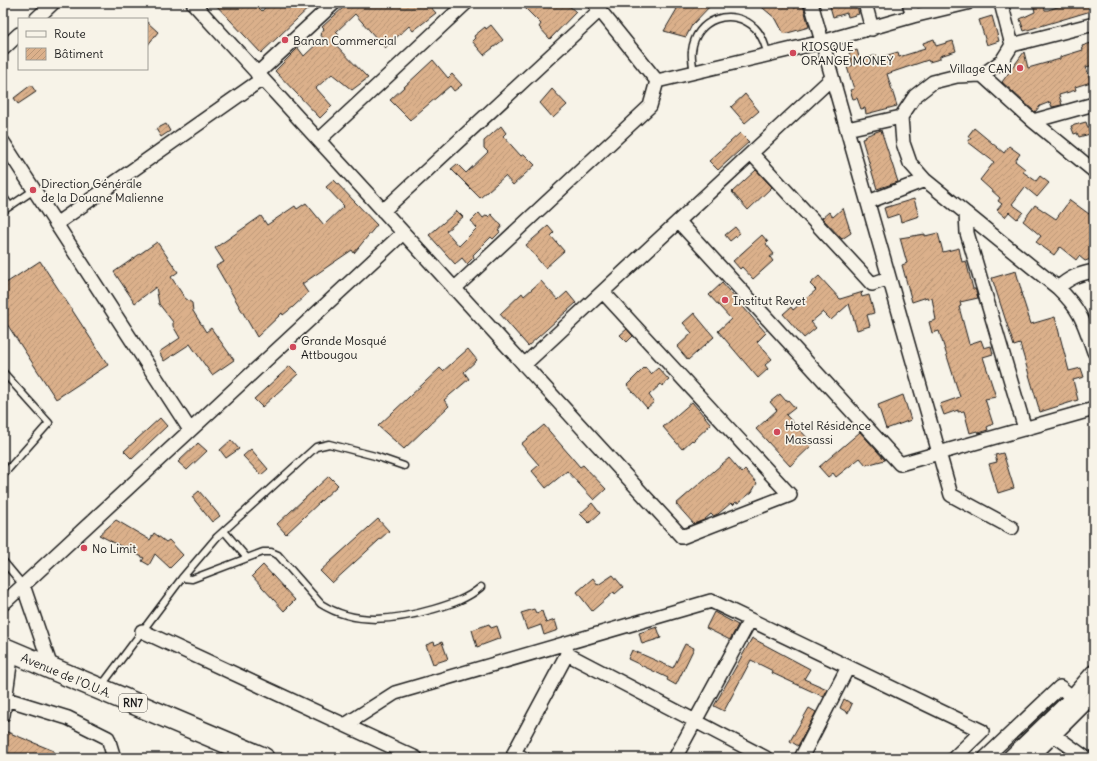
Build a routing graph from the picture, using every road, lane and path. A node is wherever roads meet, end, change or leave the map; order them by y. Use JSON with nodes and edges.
{"nodes":[{"id":1,"x":53,"y":3,"type":"edge"},
{"id":2,"x":334,"y":3,"type":"edge"},
{"id":3,"x":466,"y":3,"type":"edge"},
{"id":4,"x":811,"y":3,"type":"edge"},
{"id":5,"x":865,"y":3,"type":"edge"},
{"id":6,"x":909,"y":3,"type":"edge"},
{"id":7,"x":967,"y":3,"type":"edge"},
{"id":8,"x":1001,"y":3,"type":"edge"},
{"id":9,"x":200,"y":5,"type":"edge"},
{"id":10,"x":597,"y":7,"type":"edge"},
{"id":11,"x":913,"y":16,"type":"junction"},
{"id":12,"x":37,"y":18,"type":"edge"},
{"id":13,"x":1094,"y":24,"type":"edge"},
{"id":14,"x":872,"y":29,"type":"junction"},
{"id":15,"x":18,"y":35,"type":"edge"},
{"id":16,"x":822,"y":42,"type":"junction"},
{"id":17,"x":1012,"y":45,"type":"junction"},
{"id":18,"x":3,"y":49,"type":"edge"},
{"id":19,"x":768,"y":55,"type":"junction"},
{"id":20,"x":694,"y":72,"type":"junction"},
{"id":21,"x":982,"y":75,"type":"junction"},
{"id":22,"x":260,"y":76,"type":"junction"},
{"id":23,"x":832,"y":78,"type":"junction"},
{"id":24,"x":657,"y":81,"type":"junction"},
{"id":25,"x":1094,"y":104,"type":"edge"},
{"id":26,"x":901,"y":117,"type":"junction"},
{"id":27,"x":1034,"y":121,"type":"junction"},
{"id":28,"x":847,"y":128,"type":"junction"},
{"id":29,"x":318,"y":140,"type":"junction"},
{"id":30,"x":3,"y":142,"type":"edge"},
{"id":31,"x":752,"y":154,"type":"junction"},
{"id":32,"x":1094,"y":171,"type":"edge"},
{"id":33,"x":925,"y":180,"type":"junction"},
{"id":34,"x":34,"y":190,"type":"junction"},
{"id":35,"x":3,"y":196,"type":"edge"},
{"id":36,"x":868,"y":202,"type":"junction"},
{"id":37,"x":10,"y":206,"type":"junction"},
{"id":38,"x":3,"y":211,"type":"edge"},
{"id":39,"x":383,"y":211,"type":"junction"},
{"id":40,"x":966,"y":214,"type":"junction"},
{"id":41,"x":679,"y":222,"type":"junction"},
{"id":42,"x":56,"y":224,"type":"junction"},
{"id":43,"x":403,"y":233,"type":"junction"},
{"id":44,"x":1094,"y":271,"type":"edge"},
{"id":45,"x":889,"y":278,"type":"junction"},
{"id":46,"x":454,"y":288,"type":"junction"},
{"id":47,"x":1058,"y":288,"type":"junction"},
{"id":48,"x":603,"y":292,"type":"junction"},
{"id":49,"x":1094,"y":352,"type":"edge"},
{"id":50,"x":524,"y":365,"type":"junction"},
{"id":51,"x":3,"y":372,"type":"edge"},
{"id":52,"x":1094,"y":409,"type":"edge"},
{"id":53,"x":1025,"y":429,"type":"junction"},
{"id":54,"x":190,"y":430,"type":"junction"},
{"id":55,"x":939,"y":453,"type":"junction"},
{"id":56,"x":404,"y":466,"type":"dead end"},
{"id":57,"x":3,"y":475,"type":"edge"},
{"id":58,"x":1012,"y":528,"type":"dead end"},
{"id":59,"x":224,"y":531,"type":"junction"},
{"id":60,"x":247,"y":558,"type":"junction"},
{"id":61,"x":3,"y":561,"type":"edge"},
{"id":62,"x":182,"y":578,"type":"junction"},
{"id":63,"x":23,"y":585,"type":"junction"},
{"id":64,"x":481,"y":587,"type":"dead end"},
{"id":65,"x":3,"y":604,"type":"edge"},
{"id":66,"x":750,"y":620,"type":"junction"},
{"id":67,"x":142,"y":631,"type":"junction"},
{"id":68,"x":566,"y":649,"type":"junction"},
{"id":69,"x":5,"y":658,"type":"edge"},
{"id":70,"x":51,"y":667,"type":"junction"},
{"id":71,"x":848,"y":667,"type":"junction"},
{"id":72,"x":1094,"y":673,"type":"edge"},
{"id":73,"x":99,"y":688,"type":"junction"},
{"id":74,"x":1094,"y":695,"type":"edge"},
{"id":75,"x":4,"y":698,"type":"edge"},
{"id":76,"x":1073,"y":698,"type":"junction"},
{"id":77,"x":3,"y":715,"type":"edge"},
{"id":78,"x":695,"y":721,"type":"junction"},
{"id":79,"x":345,"y":725,"type":"junction"},
{"id":80,"x":1054,"y":735,"type":"junction"},
{"id":81,"x":114,"y":758,"type":"edge"},
{"id":82,"x":226,"y":758,"type":"edge"},
{"id":83,"x":263,"y":758,"type":"edge"},
{"id":84,"x":416,"y":758,"type":"edge"},
{"id":85,"x":523,"y":758,"type":"edge"},
{"id":86,"x":675,"y":758,"type":"edge"},
{"id":87,"x":766,"y":758,"type":"edge"},
{"id":88,"x":801,"y":758,"type":"edge"},
{"id":89,"x":954,"y":758,"type":"edge"},
{"id":90,"x":985,"y":758,"type":"edge"},
{"id":91,"x":1011,"y":758,"type":"edge"},
{"id":92,"x":1031,"y":758,"type":"edge"},
{"id":93,"x":1086,"y":758,"type":"edge"}],
"edges":[{"from":1,"to":12,"type":"street"},
{"from":2,"to":22,"type":"street"},
{"from":3,"to":29,"type":"street"},
{"from":4,"to":16,"type":"street"},
{"from":5,"to":14,"type":"street"},
{"from":6,"to":11,"type":"street"},
{"from":7,"to":11,"type":"street"},
{"from":8,"to":17,"type":"street"},
{"from":9,"to":22,"type":"street"},
{"from":10,"to":24,"type":"street"},
{"from":10,"to":39,"type":"street"},
{"from":11,"to":14,"type":"street"},
{"from":13,"to":17,"type":"street"},
{"from":14,"to":16,"type":"street"},
{"from":15,"to":18,"type":"street"},
{"from":16,"to":19,"type":"street"},
{"from":16,"to":23,"type":"street"},
{"from":17,"to":21,"type":"street"},
{"from":19,"to":20,"type":"street"},
{"from":19,"to":20,"type":"lane"},
{"from":20,"to":24,"type":"street"},
{"from":21,"to":26,"type":"street"},
{"from":21,"to":27,"type":"street"},
{"from":22,"to":29,"type":"street"},
{"from":22,"to":42,"type":"street"},
{"from":23,"to":28,"type":"street"},
{"from":23,"to":31,"type":"street"},
{"from":24,"to":46,"type":"street"},
{"from":25,"to":27,"type":"street"},
{"from":26,"to":28,"type":"street"},
{"from":26,"to":33,"type":"street"},
{"from":27,"to":32,"type":"street"},
{"from":28,"to":36,"type":"street"},
{"from":29,"to":39,"type":"street"},
{"from":30,"to":34,"type":"street"},
{"from":31,"to":41,"type":"street"},
{"from":31,"to":45,"type":"street"},
{"from":33,"to":36,"type":"street"},
{"from":33,"to":40,"type":"street"},
{"from":34,"to":37,"type":"lane"},
{"from":34,"to":42,"type":"street"},
{"from":35,"to":37,"type":"lane"},
{"from":36,"to":45,"type":"street"},
{"from":37,"to":38,"type":"lane"},
{"from":39,"to":43,"type":"street"},
{"from":40,"to":47,"type":"street"},
{"from":40,"to":53,"type":"street"},
{"from":41,"to":48,"type":"street"},
{"from":41,"to":55,"type":"street"},
{"from":42,"to":54,"type":"street"},
{"from":43,"to":46,"type":"street"},
{"from":43,"to":54,"type":"street"},
{"from":44,"to":47,"type":"street"},
{"from":45,"to":55,"type":"street"},
{"from":46,"to":50,"type":"street"},
{"from":47,"to":49,"type":"street"},
{"from":48,"to":50,"type":"street"},
{"from":48,"to":50,"type":"street"},
{"from":51,"to":57,"type":"lane"},
{"from":52,"to":53,"type":"street"},
{"from":53,"to":55,"type":"street"},
{"from":54,"to":63,"type":"street"},
{"from":55,"to":58,"type":"street"},
{"from":56,"to":59,"type":"lane"},
{"from":59,"to":60,"type":"lane"},
{"from":59,"to":62,"type":"lane"},
{"from":60,"to":62,"type":"lane"},
{"from":60,"to":64,"type":"lane"},
{"from":61,"to":63,"type":"lane"},
{"from":62,"to":67,"type":"lane"},
{"from":63,"to":65,"type":"street"},
{"from":63,"to":70,"type":"street"},
{"from":66,"to":68,"type":"street"},
{"from":66,"to":71,"type":"street"},
{"from":66,"to":78,"type":"street"},
{"from":67,"to":73,"type":"lane"},
{"from":67,"to":79,"type":"street"},
{"from":68,"to":78,"type":"street"},
{"from":68,"to":79,"type":"street"},
{"from":68,"to":85,"type":"street"},
{"from":69,"to":70,"type":"highway","name":"Avenue de l'O.U.A.","number":"RN7"},
{"from":69,"to":75,"type":"street"},
{"from":69,"to":82,"type":"highway","name":"Avenue de l'O.U.A.","number":"RN7"},
{"from":70,"to":73,"type":"highway","name":"Avenue de l'O.U.A.","number":"RN7"},
{"from":71,"to":88,"type":"street"},
{"from":71,"to":89,"type":"street"},
{"from":72,"to":76,"type":"street"},
{"from":73,"to":83,"type":"highway","name":"Avenue de l'O.U.A.","number":"RN7"},
{"from":74,"to":80,"type":"street"},
{"from":75,"to":77,"type":"street"},
{"from":75,"to":81,"type":"street"},
{"from":76,"to":90,"type":"street"},
{"from":76,"to":91,"type":"street"},
{"from":78,"to":86,"type":"street"},
{"from":78,"to":87,"type":"street"},
{"from":79,"to":84,"type":"street"},
{"from":80,"to":92,"type":"street"},
{"from":80,"to":93,"type":"street"}]}
